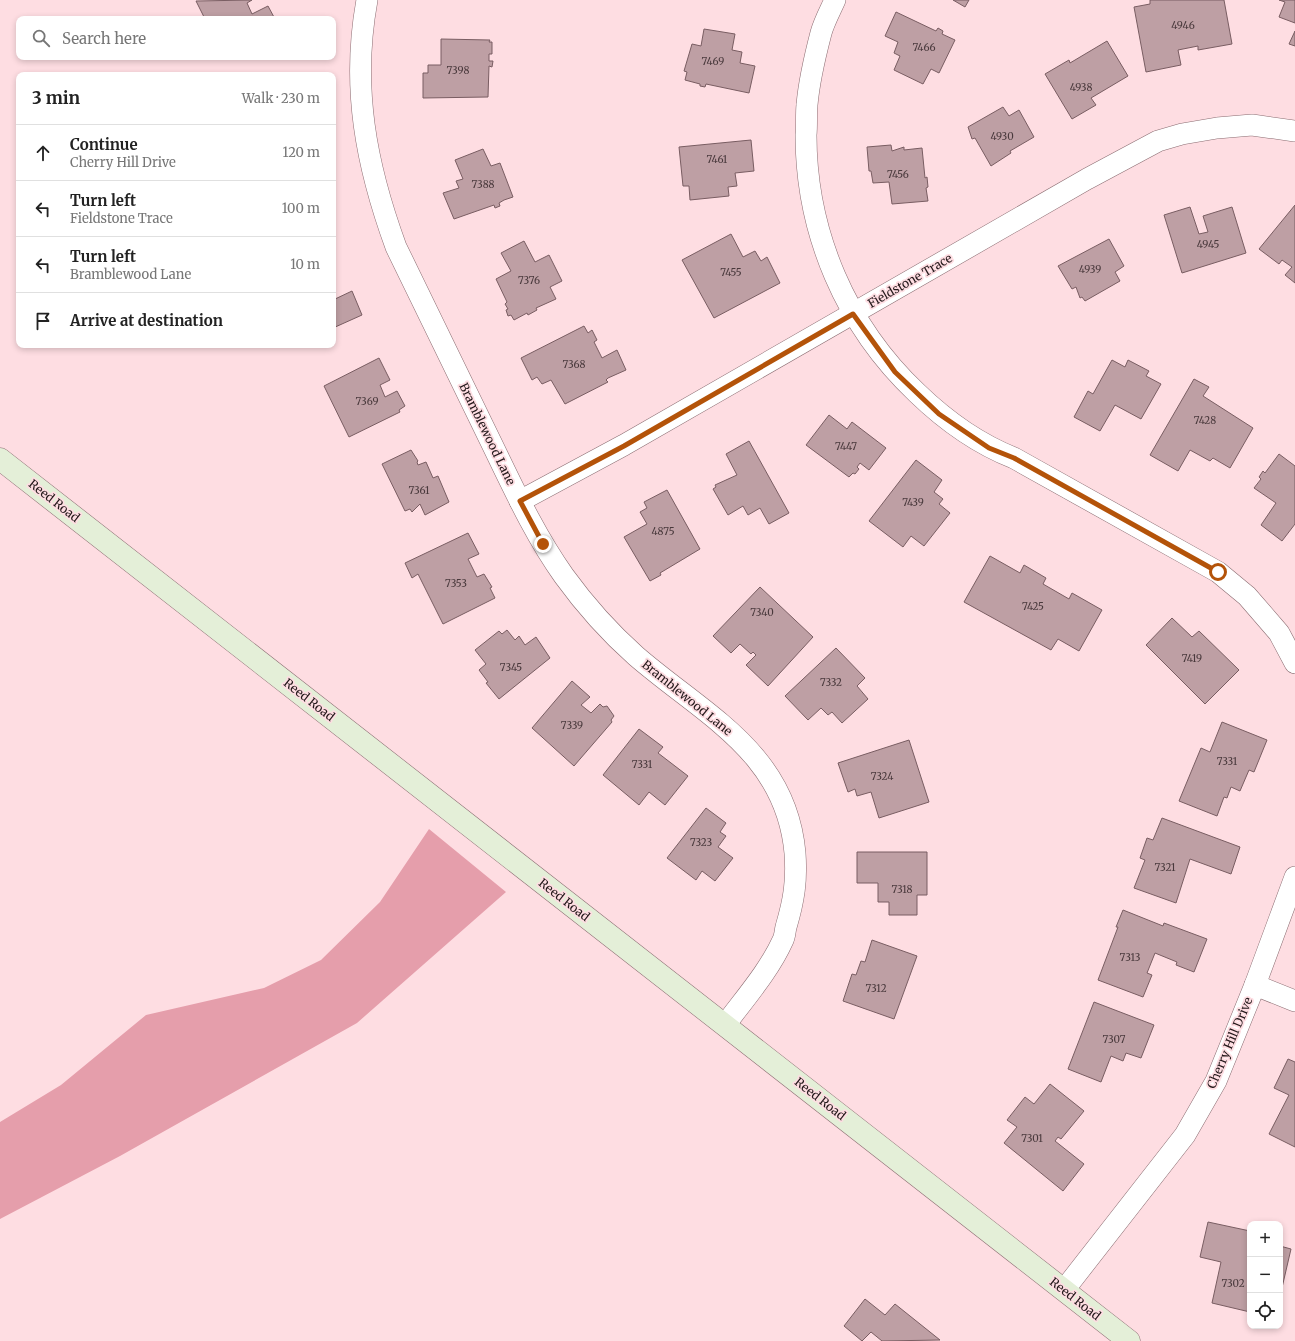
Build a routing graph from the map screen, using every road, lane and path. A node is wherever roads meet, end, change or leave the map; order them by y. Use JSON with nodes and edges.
{"nodes":[{"id":1,"x":367,"y":0,"type":"edge"},
{"id":2,"x":835,"y":0,"type":"edge"},
{"id":3,"x":1295,"y":131,"type":"edge"},
{"id":4,"x":853,"y":314,"type":"junction"},
{"id":5,"x":0,"y":459,"type":"edge"},
{"id":6,"x":520,"y":501,"type":"junction"},
{"id":7,"x":1295,"y":663,"type":"edge"},
{"id":8,"x":1295,"y":877,"type":"edge"},
{"id":9,"x":1255,"y":985,"type":"junction"},
{"id":10,"x":1295,"y":1001,"type":"edge"},
{"id":11,"x":725,"y":1025,"type":"junction"},
{"id":12,"x":1064,"y":1290,"type":"junction"},
{"id":13,"x":1129,"y":1341,"type":"edge"}],
"edges":[{"from":1,"to":6,"type":"street","name":"Bramblewood Lane"},
{"from":2,"to":4,"type":"street"},
{"from":3,"to":4,"type":"street","name":"Fieldstone Trace"},
{"from":4,"to":6,"type":"street","name":"Fieldstone Trace"},
{"from":4,"to":7,"type":"street"},
{"from":5,"to":11,"type":"main road","name":"Reed Road"},
{"from":6,"to":11,"type":"street","name":"Bramblewood Lane"},
{"from":8,"to":9,"type":"street","name":"Cherry Hill Drive"},
{"from":9,"to":10,"type":"street"},
{"from":9,"to":12,"type":"street","name":"Cherry Hill Drive"},
{"from":11,"to":12,"type":"main road","name":"Reed Road"},
{"from":12,"to":13,"type":"main road","name":"Reed Road"}]}
